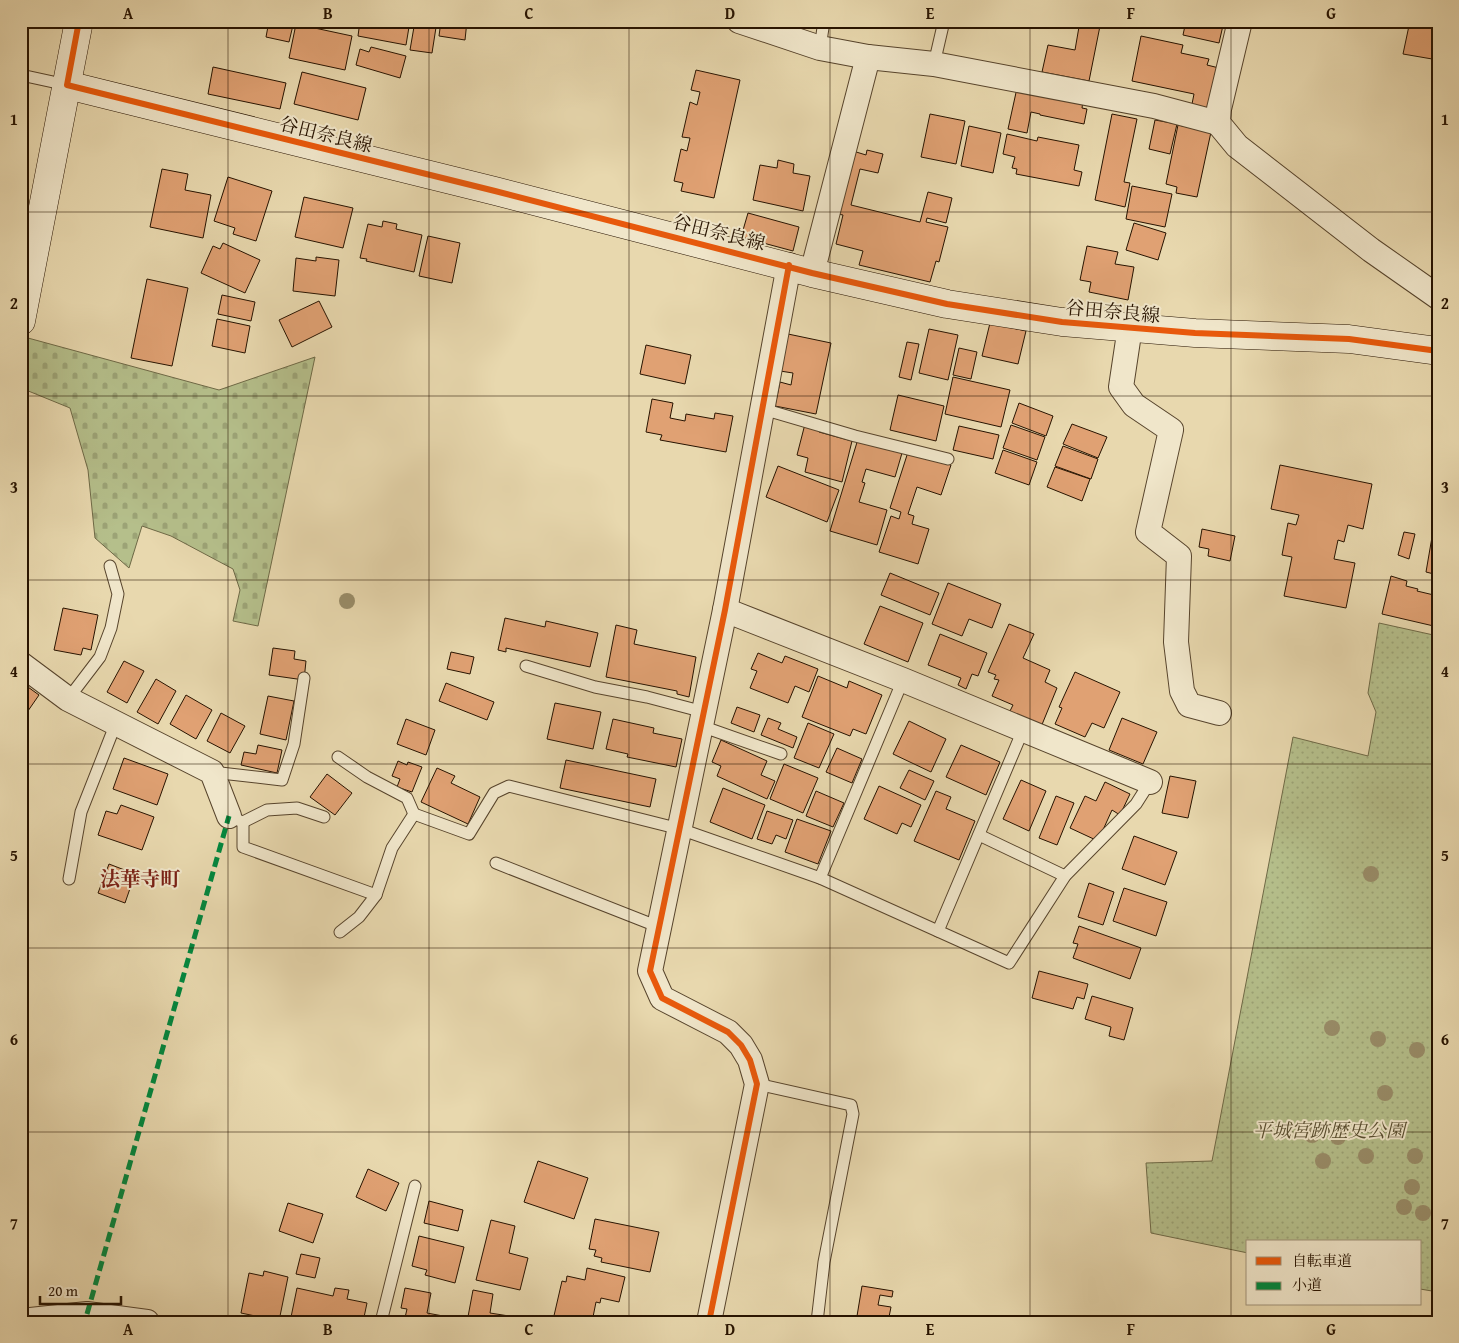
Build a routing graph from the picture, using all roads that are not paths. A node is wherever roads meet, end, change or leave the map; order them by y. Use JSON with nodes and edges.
{"nodes":[{"id":1,"x":79,"y":21,"type":"edge"},
{"id":2,"x":740,"y":21,"type":"edge"},
{"id":3,"x":824,"y":21,"type":"edge"},
{"id":4,"x":944,"y":21,"type":"edge"},
{"id":5,"x":1240,"y":21,"type":"edge"},
{"id":6,"x":820,"y":48,"type":"junction"},
{"id":7,"x":868,"y":57,"type":"junction"},
{"id":8,"x":934,"y":64,"type":"junction"},
{"id":9,"x":21,"y":75,"type":"edge"},
{"id":10,"x":67,"y":85,"type":"junction"},
{"id":11,"x":1218,"y":123,"type":"junction"},
{"id":12,"x":800,"y":269,"type":"junction"},
{"id":13,"x":1438,"y":297,"type":"edge"},
{"id":14,"x":21,"y":321,"type":"edge"},
{"id":15,"x":1130,"y":327,"type":"junction"},
{"id":16,"x":1438,"y":350,"type":"edge"},
{"id":17,"x":763,"y":408,"type":"junction"},
{"id":18,"x":948,"y":459,"type":"dead end"},
{"id":19,"x":110,"y":566,"type":"dead end"},
{"id":20,"x":725,"y":610,"type":"junction"},
{"id":21,"x":21,"y":664,"type":"edge"},
{"id":22,"x":526,"y":666,"type":"dead end"},
{"id":23,"x":304,"y":678,"type":"dead end"},
{"id":24,"x":903,"y":680,"type":"junction"},
{"id":25,"x":68,"y":699,"type":"junction"},
{"id":26,"x":1219,"y":712,"type":"dead end"},
{"id":27,"x":702,"y":719,"type":"junction"},
{"id":28,"x":116,"y":723,"type":"junction"},
{"id":29,"x":1023,"y":730,"type":"junction"},
{"id":30,"x":781,"y":754,"type":"dead end"},
{"id":31,"x":338,"y":757,"type":"dead end"},
{"id":32,"x":212,"y":772,"type":"junction"},
{"id":33,"x":1150,"y":782,"type":"joint"},
{"id":34,"x":414,"y":814,"type":"junction"},
{"id":35,"x":324,"y":817,"type":"dead end"},
{"id":36,"x":236,"y":819,"type":"junction"},
{"id":37,"x":680,"y":829,"type":"junction"},
{"id":38,"x":979,"y":835,"type":"junction"},
{"id":39,"x":496,"y":863,"type":"dead end"},
{"id":40,"x":1064,"y":876,"type":"junction"},
{"id":41,"x":820,"y":878,"type":"junction"},
{"id":42,"x":69,"y":879,"type":"dead end"},
{"id":43,"x":376,"y":895,"type":"junction"},
{"id":44,"x":659,"y":927,"type":"junction"},
{"id":45,"x":938,"y":931,"type":"junction"},
{"id":46,"x":340,"y":932,"type":"dead end"},
{"id":47,"x":756,"y":1084,"type":"junction"},
{"id":48,"x":415,"y":1186,"type":"dead end"},
{"id":49,"x":21,"y":1321,"type":"edge"},
{"id":50,"x":147,"y":1322,"type":"edge"},
{"id":51,"x":381,"y":1322,"type":"edge"},
{"id":52,"x":709,"y":1322,"type":"edge"},
{"id":53,"x":817,"y":1322,"type":"edge"}],
"edges":[{"from":1,"to":10,"type":"main road"},
{"from":2,"to":6,"type":"street"},
{"from":3,"to":6,"type":"lane"},
{"from":4,"to":8,"type":"lane"},
{"from":5,"to":11,"type":"street"},
{"from":6,"to":7,"type":"street"},
{"from":7,"to":8,"type":"street"},
{"from":7,"to":12,"type":"street"},
{"from":8,"to":11,"type":"street"},
{"from":9,"to":10,"type":"lane"},
{"from":10,"to":12,"type":"main road","name":"谷田奈良線"},
{"from":10,"to":14,"type":"main road"},
{"from":11,"to":13,"type":"street"},
{"from":12,"to":15,"type":"main road","name":"谷田奈良線"},
{"from":12,"to":17,"type":"street"},
{"from":15,"to":16,"type":"main road","name":"谷田奈良線"},
{"from":15,"to":26,"type":"street"},
{"from":17,"to":18,"type":"lane"},
{"from":17,"to":20,"type":"street"},
{"from":19,"to":25,"type":"lane"},
{"from":20,"to":24,"type":"street"},
{"from":20,"to":27,"type":"street"},
{"from":21,"to":25,"type":"street"},
{"from":22,"to":27,"type":"lane"},
{"from":23,"to":32,"type":"lane"},
{"from":24,"to":29,"type":"street"},
{"from":24,"to":41,"type":"lane"},
{"from":25,"to":28,"type":"street"},
{"from":27,"to":30,"type":"lane"},
{"from":27,"to":37,"type":"street"},
{"from":28,"to":32,"type":"street"},
{"from":28,"to":42,"type":"lane"},
{"from":29,"to":33,"type":"street"},
{"from":29,"to":38,"type":"lane"},
{"from":31,"to":34,"type":"lane"},
{"from":32,"to":36,"type":"street"},
{"from":33,"to":40,"type":"lane"},
{"from":34,"to":37,"type":"lane"},
{"from":34,"to":43,"type":"lane"},
{"from":35,"to":36,"type":"lane"},
{"from":36,"to":43,"type":"lane"},
{"from":37,"to":41,"type":"lane"},
{"from":37,"to":44,"type":"street"},
{"from":38,"to":40,"type":"lane"},
{"from":38,"to":45,"type":"lane"},
{"from":39,"to":44,"type":"lane"},
{"from":40,"to":45,"type":"lane"},
{"from":41,"to":45,"type":"lane"},
{"from":43,"to":46,"type":"lane"},
{"from":44,"to":47,"type":"street"},
{"from":47,"to":52,"type":"street"},
{"from":47,"to":53,"type":"lane"},
{"from":48,"to":51,"type":"lane"},
{"from":49,"to":50,"type":"street"}]}
